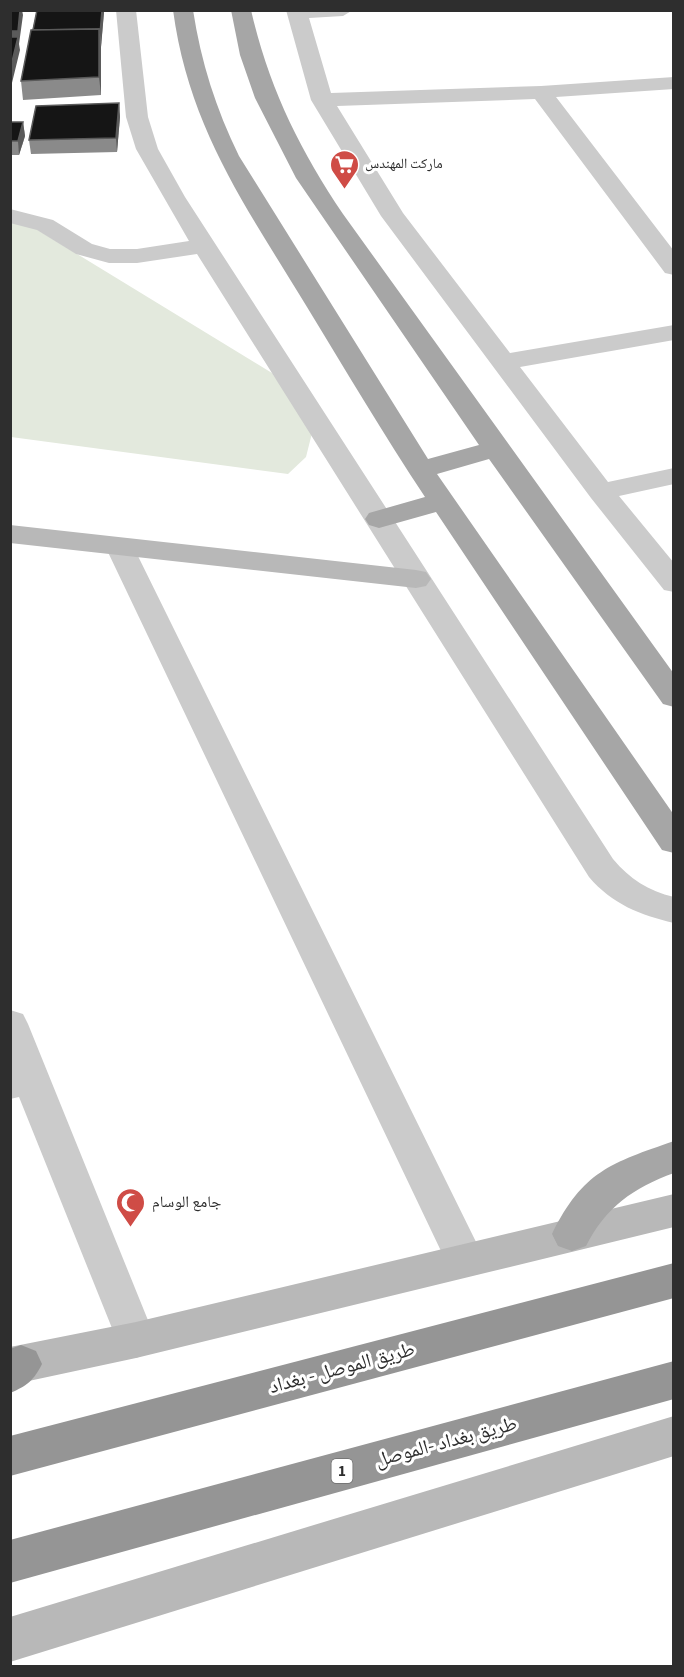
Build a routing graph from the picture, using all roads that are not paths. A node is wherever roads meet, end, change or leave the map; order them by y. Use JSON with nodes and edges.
{"nodes":[{"id":1,"x":126,"y":10,"type":"edge"},
{"id":2,"x":183,"y":10,"type":"edge"},
{"id":3,"x":241,"y":10,"type":"edge"},
{"id":4,"x":343,"y":10,"type":"edge"},
{"id":5,"x":296,"y":12,"type":"edge"},
{"id":6,"x":674,"y":83,"type":"edge"},
{"id":7,"x":541,"y":92,"type":"junction"},
{"id":8,"x":322,"y":100,"type":"junction"},
{"id":9,"x":10,"y":216,"type":"edge"},
{"id":10,"x":204,"y":246,"type":"junction"},
{"id":11,"x":674,"y":268,"type":"edge"},
{"id":12,"x":674,"y":333,"type":"edge"},
{"id":13,"x":503,"y":362,"type":"junction"},
{"id":14,"x":495,"y":449,"type":"junction"},
{"id":15,"x":421,"y":470,"type":"junction"},
{"id":16,"x":674,"y":476,"type":"edge"},
{"id":17,"x":601,"y":492,"type":"junction"},
{"id":18,"x":443,"y":501,"type":"junction"},
{"id":19,"x":379,"y":519,"type":"junction"},
{"id":20,"x":10,"y":534,"type":"edge"},
{"id":21,"x":120,"y":548,"type":"junction"},
{"id":22,"x":416,"y":579,"type":"junction"},
{"id":23,"x":674,"y":583,"type":"edge"},
{"id":24,"x":674,"y":697,"type":"edge"},
{"id":25,"x":674,"y":841,"type":"edge"},
{"id":26,"x":674,"y":910,"type":"edge"},
{"id":27,"x":10,"y":1024,"type":"edge"},
{"id":28,"x":21,"y":1082,"type":"edge"},
{"id":29,"x":674,"y":1157,"type":"edge"},
{"id":30,"x":674,"y":1210,"type":"edge"},
{"id":31,"x":572,"y":1234,"type":"junction"},
{"id":32,"x":465,"y":1260,"type":"junction"},
{"id":33,"x":674,"y":1280,"type":"edge"},
{"id":34,"x":136,"y":1340,"type":"junction"},
{"id":35,"x":14,"y":1368,"type":"edge"},
{"id":36,"x":674,"y":1380,"type":"edge"},
{"id":37,"x":674,"y":1436,"type":"edge"},
{"id":38,"x":10,"y":1456,"type":"edge"},
{"id":39,"x":10,"y":1562,"type":"edge"},
{"id":40,"x":10,"y":1640,"type":"edge"}],
"edges":[{"from":1,"to":10,"type":"street"},
{"from":2,"to":15,"type":"main road"},
{"from":3,"to":14,"type":"main road"},
{"from":4,"to":5,"type":"street"},
{"from":5,"to":8,"type":"street"},
{"from":6,"to":7,"type":"street"},
{"from":7,"to":8,"type":"street"},
{"from":7,"to":11,"type":"street"},
{"from":8,"to":13,"type":"street"},
{"from":9,"to":10,"type":"street"},
{"from":10,"to":19,"type":"street"},
{"from":12,"to":13,"type":"street"},
{"from":13,"to":17,"type":"street"},
{"from":14,"to":15,"type":"main road"},
{"from":14,"to":24,"type":"main road"},
{"from":15,"to":18,"type":"main road"},
{"from":16,"to":17,"type":"street"},
{"from":17,"to":23,"type":"street"},
{"from":18,"to":19,"type":"main road"},
{"from":18,"to":25,"type":"main road"},
{"from":19,"to":22,"type":"street"},
{"from":20,"to":21,"type":"main road"},
{"from":21,"to":22,"type":"main road"},
{"from":21,"to":32,"type":"street"},
{"from":22,"to":26,"type":"street"},
{"from":27,"to":28,"type":"street"},
{"from":28,"to":34,"type":"street"},
{"from":29,"to":31,"type":"main road"},
{"from":30,"to":31,"type":"main road"},
{"from":31,"to":32,"type":"main road"},
{"from":32,"to":34,"type":"main road"},
{"from":33,"to":38,"type":"highway","name":"طريق الموصل - بغداد"},
{"from":34,"to":35,"type":"main road"},
{"from":36,"to":39,"type":"highway","name":"طريق بغداد -الموصل","number":"1"},
{"from":37,"to":40,"type":"main road"}]}
